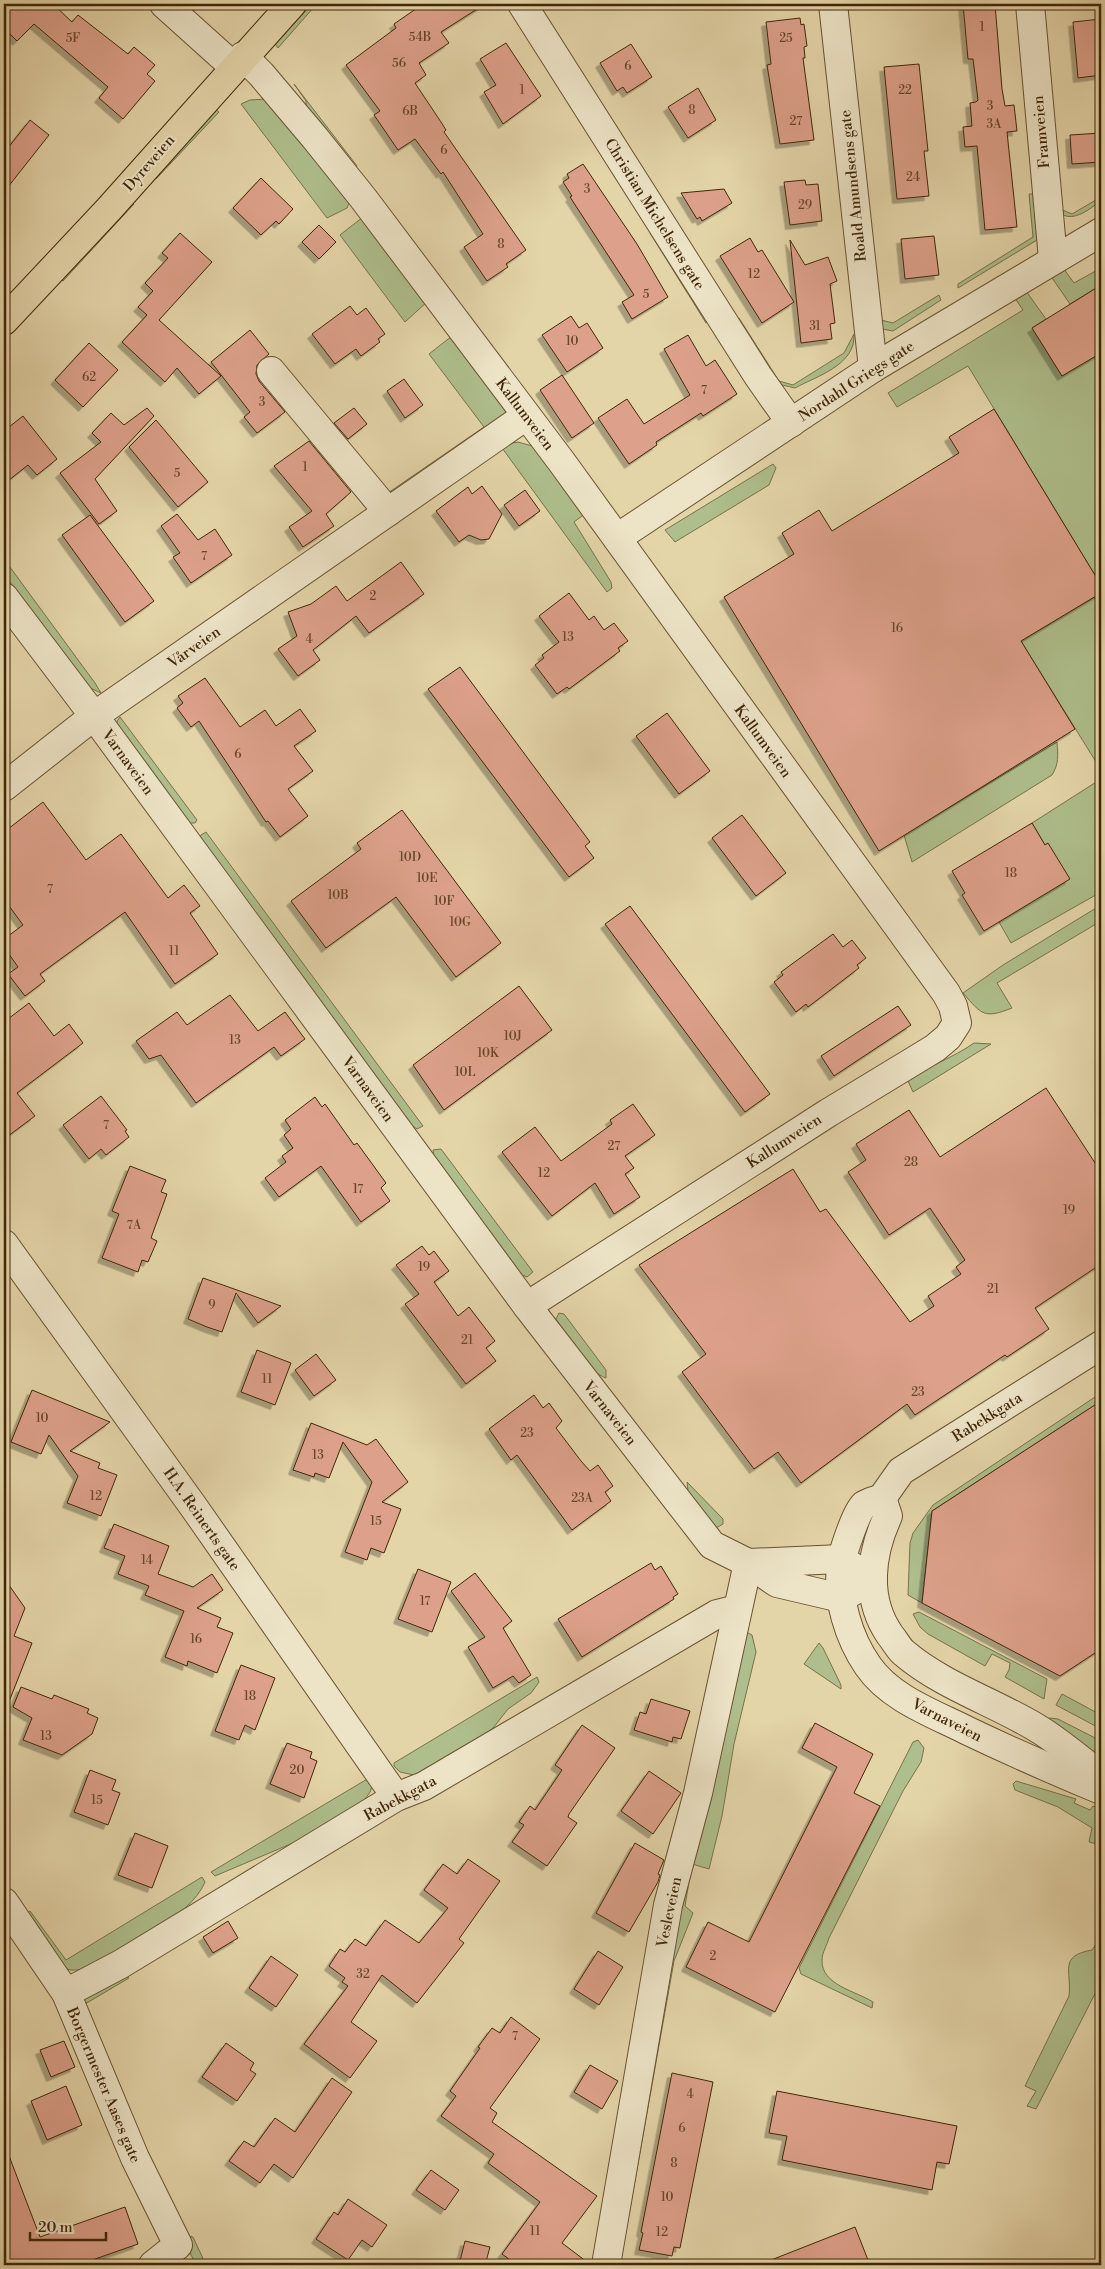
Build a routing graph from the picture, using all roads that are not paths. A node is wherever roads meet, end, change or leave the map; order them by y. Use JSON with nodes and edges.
{"nodes":[{"id":1,"x":164,"y":4,"type":"edge"},
{"id":2,"x":292,"y":4,"type":"edge"},
{"id":3,"x":522,"y":4,"type":"edge"},
{"id":4,"x":833,"y":4,"type":"edge"},
{"id":5,"x":1030,"y":4,"type":"edge"},
{"id":6,"x":239,"y":62,"type":"junction"},
{"id":7,"x":1101,"y":232,"type":"edge"},
{"id":8,"x":1053,"y":259,"type":"junction"},
{"id":9,"x":4,"y":321,"type":"edge"},
{"id":10,"x":873,"y":368,"type":"junction"},
{"id":11,"x":272,"y":371,"type":"dead end"},
{"id":12,"x":526,"y":416,"type":"junction"},
{"id":13,"x":791,"y":423,"type":"junction"},
{"id":14,"x":388,"y":512,"type":"junction"},
{"id":15,"x":617,"y":538,"type":"junction"},
{"id":16,"x":4,"y":597,"type":"edge"},
{"id":17,"x":94,"y":716,"type":"junction"},
{"id":18,"x":4,"y":787,"type":"edge"},
{"id":19,"x":4,"y":1244,"type":"edge"},
{"id":20,"x":527,"y":1306,"type":"junction"},
{"id":21,"x":1101,"y":1344,"type":"edge"},
{"id":22,"x":882,"y":1498,"type":"junction"},
{"id":23,"x":841,"y":1559,"type":"junction"},
{"id":24,"x":748,"y":1563,"type":"junction"},
{"id":25,"x":873,"y":1580,"type":"junction"},
{"id":26,"x":841,"y":1598,"type":"junction"},
{"id":27,"x":737,"y":1609,"type":"junction"},
{"id":28,"x":1101,"y":1776,"type":"edge"},
{"id":29,"x":1101,"y":1790,"type":"edge"},
{"id":30,"x":396,"y":1797,"type":"junction"},
{"id":31,"x":4,"y":1902,"type":"edge"},
{"id":32,"x":66,"y":1993,"type":"junction"},
{"id":33,"x":153,"y":2265,"type":"edge"},
{"id":34,"x":606,"y":2265,"type":"edge"}],
"edges":[{"from":1,"to":6,"type":"street","name":"Kallumveien"},
{"from":2,"to":6,"type":"main road","name":"Dyreveien"},
{"from":3,"to":13,"type":"street","name":"Christian Michelsens gate"},
{"from":4,"to":10,"type":"street","name":"Roald Amundsens gate"},
{"from":5,"to":8,"type":"street","name":"Framveien"},
{"from":6,"to":9,"type":"main road","name":"Dyreveien"},
{"from":6,"to":12,"type":"street","name":"Kallumveien"},
{"from":7,"to":8,"type":"street","name":"Nordahl Griegs gate"},
{"from":8,"to":10,"type":"street","name":"Nordahl Griegs gate"},
{"from":10,"to":13,"type":"street","name":"Nordahl Griegs gate"},
{"from":11,"to":14,"type":"street"},
{"from":12,"to":14,"type":"street","name":"Vårveien"},
{"from":12,"to":15,"type":"street","name":"Kallumveien"},
{"from":13,"to":15,"type":"street","name":"Nordahl Griegs gate"},
{"from":14,"to":17,"type":"street","name":"Vårveien"},
{"from":15,"to":20,"type":"street","name":"Kallumveien"},
{"from":16,"to":17,"type":"street","name":"Varnaveien"},
{"from":17,"to":18,"type":"street","name":"Vårveien"},
{"from":17,"to":20,"type":"street","name":"Varnaveien"},
{"from":19,"to":30,"type":"street","name":"H.A. Reinerts gate"},
{"from":20,"to":24,"type":"street","name":"Varnaveien"},
{"from":21,"to":22,"type":"street","name":"Rabekkgata"},
{"from":22,"to":23,"type":"street","name":"Varnaveien"},
{"from":22,"to":25,"type":"street"},
{"from":23,"to":24,"type":"street","name":"Varnaveien"},
{"from":23,"to":25,"type":"street"},
{"from":23,"to":26,"type":"street","name":"Varnaveien"},
{"from":24,"to":26,"type":"street","name":"Varnaveien"},
{"from":24,"to":27,"type":"street","name":"Vesleveien"},
{"from":25,"to":26,"type":"street"},
{"from":25,"to":28,"type":"street"},
{"from":26,"to":29,"type":"street","name":"Varnaveien"},
{"from":27,"to":30,"type":"street","name":"Rabekkgata"},
{"from":27,"to":34,"type":"street","name":"Vesleveien"},
{"from":30,"to":32,"type":"street","name":"Rabekkgata"},
{"from":31,"to":32,"type":"street","name":"Borgermester Aases gate"},
{"from":32,"to":33,"type":"street","name":"Borgermester Aases gate"}]}
